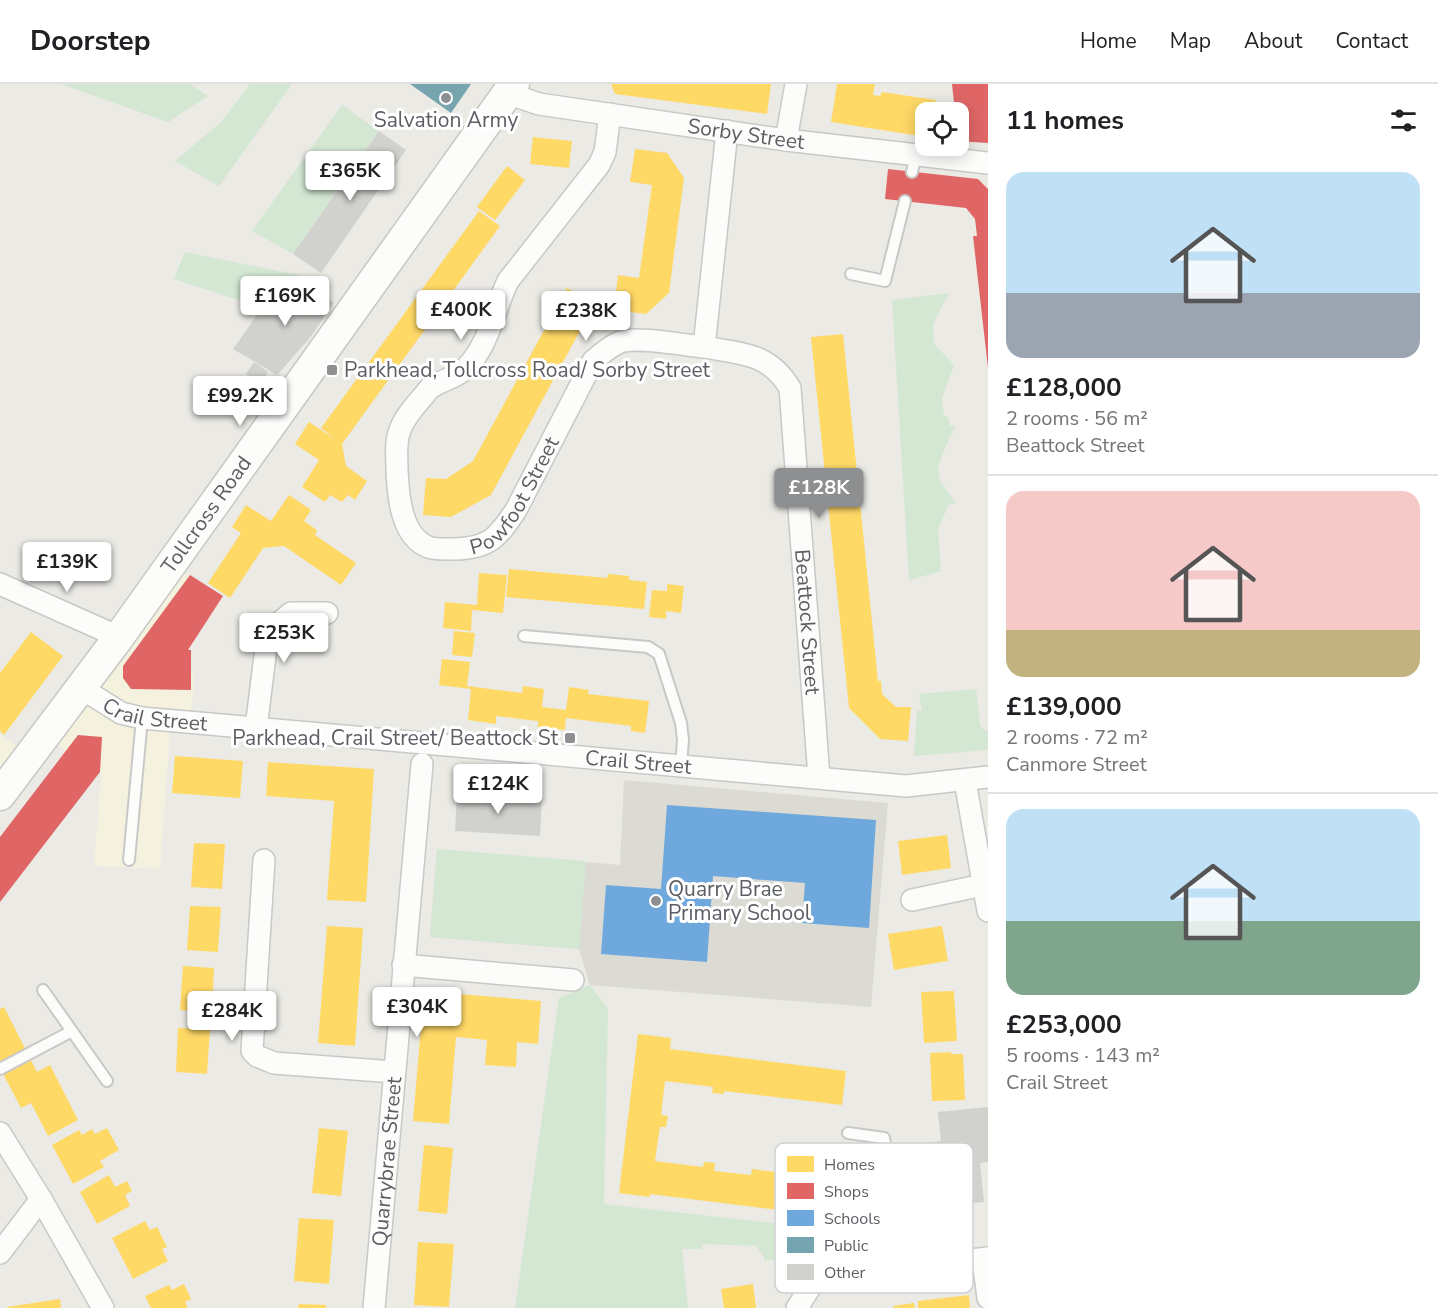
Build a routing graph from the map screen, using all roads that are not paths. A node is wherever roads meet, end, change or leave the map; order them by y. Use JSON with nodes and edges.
{"nodes":[{"id":1,"x":796,"y":84,"type":"edge"},
{"id":2,"x":510,"y":88,"type":"edge"},
{"id":3,"x":610,"y":114,"type":"junction"},
{"id":4,"x":727,"y":131,"type":"junction"},
{"id":5,"x":786,"y":140,"type":"junction"},
{"id":6,"x":988,"y":163,"type":"edge"},
{"id":7,"x":905,"y":201,"type":"dead end"},
{"id":8,"x":851,"y":274,"type":"dead end"},
{"id":9,"x":704,"y":347,"type":"junction"},
{"id":10,"x":0,"y":584,"type":"edge"},
{"id":11,"x":327,"y":613,"type":"dead end"},
{"id":12,"x":524,"y":636,"type":"dead end"},
{"id":13,"x":119,"y":637,"type":"junction"},
{"id":14,"x":81,"y":688,"type":"junction"},
{"id":15,"x":142,"y":718,"type":"junction"},
{"id":16,"x":256,"y":728,"type":"junction"},
{"id":17,"x":422,"y":764,"type":"dead end"},
{"id":18,"x":681,"y":765,"type":"junction"},
{"id":19,"x":819,"y":777,"type":"junction"},
{"id":20,"x":988,"y":777,"type":"edge"},
{"id":21,"x":965,"y":781,"type":"junction"},
{"id":22,"x":0,"y":795,"type":"edge"},
{"id":23,"x":129,"y":860,"type":"dead end"},
{"id":24,"x":264,"y":860,"type":"dead end"},
{"id":25,"x":983,"y":885,"type":"junction"},
{"id":26,"x":912,"y":900,"type":"dead end"},
{"id":27,"x":988,"y":911,"type":"edge"},
{"id":28,"x":403,"y":965,"type":"junction"},
{"id":29,"x":573,"y":980,"type":"dead end"},
{"id":30,"x":43,"y":990,"type":"dead end"},
{"id":31,"x":72,"y":1031,"type":"junction"},
{"id":32,"x":0,"y":1069,"type":"edge"},
{"id":33,"x":394,"y":1072,"type":"junction"},
{"id":34,"x":107,"y":1081,"type":"dead end"},
{"id":35,"x":0,"y":1133,"type":"edge"},
{"id":36,"x":848,"y":1134,"type":"dead end"},
{"id":37,"x":885,"y":1143,"type":"edge"},
{"id":38,"x":41,"y":1199,"type":"junction"},
{"id":39,"x":0,"y":1253,"type":"edge"},
{"id":40,"x":986,"y":1259,"type":"edge"},
{"id":41,"x":806,"y":1293,"type":"edge"},
{"id":42,"x":988,"y":1298,"type":"edge"},
{"id":43,"x":103,"y":1308,"type":"edge"},
{"id":44,"x":374,"y":1308,"type":"edge"},
{"id":45,"x":797,"y":1308,"type":"edge"}],
"edges":[{"from":1,"to":5,"type":"street"},
{"from":2,"to":3,"type":"street","name":"Sorby Street"},
{"from":2,"to":13,"type":"street","name":"Tollcross Road"},
{"from":3,"to":4,"type":"street","name":"Sorby Street"},
{"from":3,"to":9,"type":"street","name":"Powfoot Street"},
{"from":4,"to":5,"type":"street","name":"Sorby Street"},
{"from":4,"to":9,"type":"street"},
{"from":5,"to":6,"type":"street","name":"Sorby Street"},
{"from":7,"to":8,"type":"lane"},
{"from":9,"to":19,"type":"street","name":"Beattock Street"},
{"from":10,"to":13,"type":"street"},
{"from":11,"to":16,"type":"street"},
{"from":12,"to":18,"type":"lane"},
{"from":13,"to":14,"type":"street","name":"Tollcross Road"},
{"from":14,"to":15,"type":"street","name":"Crail Street"},
{"from":14,"to":22,"type":"street","name":"Tollcross Road"},
{"from":15,"to":16,"type":"street","name":"Crail Street"},
{"from":15,"to":23,"type":"lane"},
{"from":16,"to":18,"type":"street","name":"Crail Street"},
{"from":17,"to":28,"type":"street","name":"Quarrybrae Street"},
{"from":18,"to":19,"type":"street","name":"Crail Street"},
{"from":19,"to":21,"type":"street","name":"Crail Street"},
{"from":20,"to":21,"type":"street","name":"Crail Street"},
{"from":21,"to":25,"type":"street"},
{"from":24,"to":33,"type":"street"},
{"from":25,"to":26,"type":"street"},
{"from":25,"to":27,"type":"street"},
{"from":28,"to":29,"type":"street"},
{"from":28,"to":33,"type":"street","name":"Quarrybrae Street"},
{"from":30,"to":31,"type":"lane"},
{"from":31,"to":32,"type":"lane"},
{"from":31,"to":34,"type":"lane"},
{"from":33,"to":44,"type":"street","name":"Quarrybrae Street"},
{"from":35,"to":38,"type":"street"},
{"from":36,"to":37,"type":"lane"},
{"from":38,"to":39,"type":"street"},
{"from":38,"to":43,"type":"street"},
{"from":40,"to":42,"type":"street"},
{"from":41,"to":45,"type":"street"}]}
